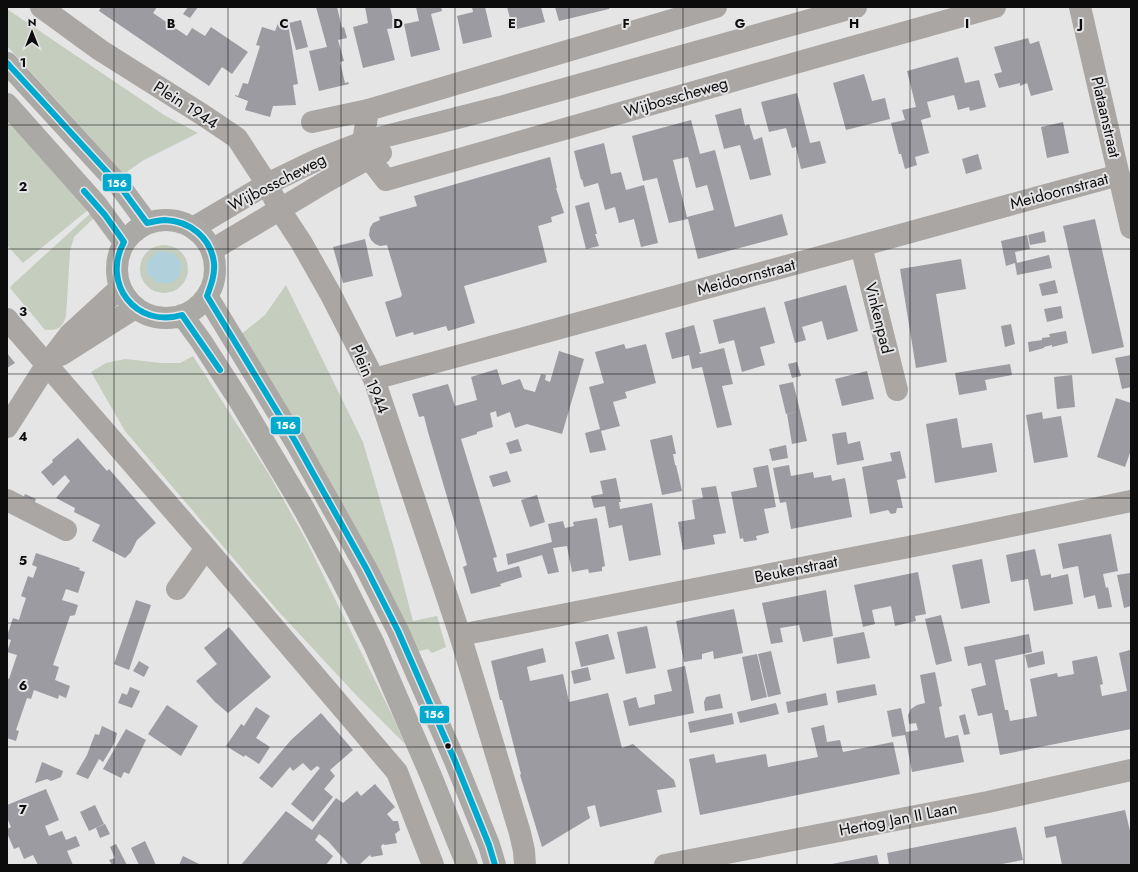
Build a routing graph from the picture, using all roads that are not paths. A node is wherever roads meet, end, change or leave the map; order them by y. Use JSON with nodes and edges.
{"nodes":[{"id":1,"x":41,"y":7,"type":"edge"},
{"id":2,"x":716,"y":7,"type":"edge"},
{"id":3,"x":856,"y":7,"type":"edge"},
{"id":4,"x":995,"y":7,"type":"edge"},
{"id":5,"x":1080,"y":7,"type":"edge"},
{"id":6,"x":664,"y":14,"type":"edge"},
{"id":7,"x":7,"y":63,"type":"edge"},
{"id":8,"x":7,"y":104,"type":"edge"},
{"id":9,"x":368,"y":110,"type":"junction"},
{"id":10,"x":312,"y":122,"type":"dead end"},
{"id":11,"x":366,"y":150,"type":"junction"},
{"id":12,"x":1119,"y":175,"type":"junction"},
{"id":13,"x":267,"y":184,"type":"junction"},
{"id":14,"x":280,"y":210,"type":"junction"},
{"id":15,"x":147,"y":222,"type":"junction"},
{"id":16,"x":194,"y":228,"type":"junction"},
{"id":17,"x":1131,"y":228,"type":"edge"},
{"id":18,"x":124,"y":242,"type":"junction"},
{"id":19,"x":861,"y":246,"type":"junction"},
{"id":20,"x":212,"y":250,"type":"junction"},
{"id":21,"x":120,"y":288,"type":"junction"},
{"id":22,"x":207,"y":296,"type":"junction"},
{"id":23,"x":135,"y":308,"type":"junction"},
{"id":24,"x":182,"y":315,"type":"junction"},
{"id":25,"x":7,"y":319,"type":"edge"},
{"id":26,"x":47,"y":364,"type":"junction"},
{"id":27,"x":374,"y":380,"type":"junction"},
{"id":28,"x":897,"y":390,"type":"dead end"},
{"id":29,"x":7,"y":427,"type":"edge"},
{"id":30,"x":7,"y":500,"type":"edge"},
{"id":31,"x":1131,"y":501,"type":"edge"},
{"id":32,"x":66,"y":530,"type":"dead end"},
{"id":33,"x":206,"y":548,"type":"junction"},
{"id":34,"x":177,"y":589,"type":"dead end"},
{"id":35,"x":460,"y":635,"type":"junction"},
{"id":36,"x":1131,"y":770,"type":"edge"},
{"id":37,"x":433,"y":865,"type":"edge"},
{"id":38,"x":467,"y":865,"type":"edge"},
{"id":39,"x":495,"y":865,"type":"edge"},
{"id":40,"x":525,"y":865,"type":"edge"},
{"id":41,"x":665,"y":865,"type":"edge"}],
"edges":[{"from":1,"to":13,"type":"street","name":"Plein 1944"},
{"from":2,"to":6,"type":"street"},
{"from":3,"to":11,"type":"street","name":"Wijbosscheweg"},
{"from":4,"to":11,"type":"street","name":"Wijbosscheweg"},
{"from":5,"to":12,"type":"street","name":"Plataanstraat"},
{"from":6,"to":9,"type":"street"},
{"from":7,"to":15,"type":"main road"},
{"from":8,"to":18,"type":"main road"},
{"from":9,"to":10,"type":"street"},
{"from":9,"to":11,"type":"street"},
{"from":11,"to":13,"type":"street","name":"Wijbosscheweg"},
{"from":11,"to":14,"type":"street","name":"Wijbosscheweg"},
{"from":12,"to":17,"type":"street","name":"Plataanstraat"},
{"from":12,"to":19,"type":"street","name":"Meidoornstraat"},
{"from":13,"to":14,"type":"street","name":"Plein 1944"},
{"from":13,"to":16,"type":"street","name":"Wijbosscheweg"},
{"from":14,"to":20,"type":"street","name":"Wijbosscheweg"},
{"from":14,"to":27,"type":"street","name":"Plein 1944"},
{"from":15,"to":16,"type":"main road"},
{"from":15,"to":18,"type":"main road"},
{"from":16,"to":20,"type":"main road"},
{"from":18,"to":21,"type":"main road"},
{"from":19,"to":27,"type":"street","name":"Meidoornstraat"},
{"from":19,"to":28,"type":"street","name":"Vinkenpad"},
{"from":20,"to":22,"type":"main road"},
{"from":21,"to":23,"type":"main road"},
{"from":21,"to":26,"type":"street"},
{"from":22,"to":24,"type":"main road"},
{"from":22,"to":39,"type":"main road"},
{"from":23,"to":24,"type":"main road"},
{"from":23,"to":26,"type":"street"},
{"from":24,"to":38,"type":"main road"},
{"from":25,"to":26,"type":"street"},
{"from":26,"to":29,"type":"street"},
{"from":26,"to":33,"type":"street"},
{"from":27,"to":35,"type":"street","name":"Plein 1944"},
{"from":30,"to":32,"type":"street"},
{"from":31,"to":35,"type":"street","name":"Beukenstraat"},
{"from":33,"to":34,"type":"street"},
{"from":33,"to":37,"type":"street"},
{"from":35,"to":40,"type":"street","name":"Plein 1944"},
{"from":36,"to":41,"type":"street","name":"Hertog Jan II Laan"}]}
